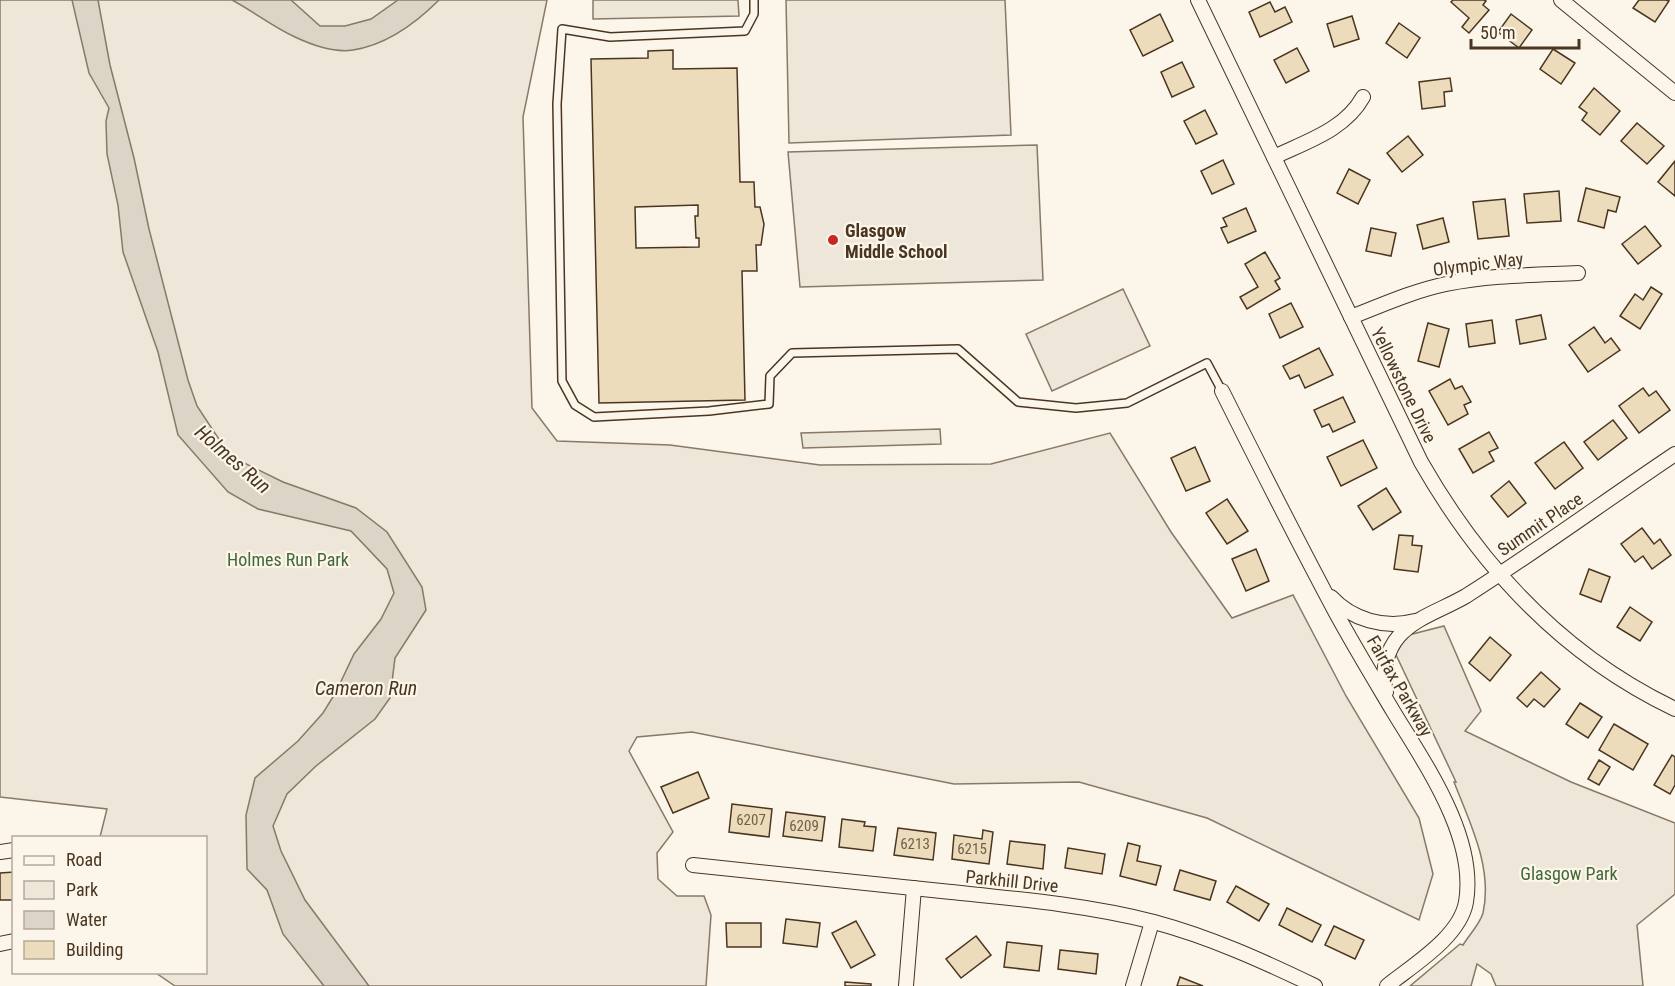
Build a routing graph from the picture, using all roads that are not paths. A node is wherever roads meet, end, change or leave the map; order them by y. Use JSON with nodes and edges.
{"nodes":[{"id":1,"x":754,"y":0,"type":"edge"},
{"id":2,"x":1198,"y":0,"type":"edge"},
{"id":3,"x":1561,"y":0,"type":"edge"},
{"id":4,"x":1675,"y":93,"type":"edge"},
{"id":5,"x":1363,"y":97,"type":"dead end"},
{"id":6,"x":1274,"y":157,"type":"junction"},
{"id":7,"x":1578,"y":273,"type":"dead end"},
{"id":8,"x":1351,"y":317,"type":"junction"},
{"id":9,"x":1222,"y":391,"type":"joint"},
{"id":10,"x":1675,"y":454,"type":"edge"},
{"id":11,"x":1498,"y":574,"type":"junction"},
{"id":12,"x":1321,"y":583,"type":"junction"},
{"id":13,"x":1423,"y":619,"type":"junction"},
{"id":14,"x":1390,"y":706,"type":"junction"},
{"id":15,"x":1675,"y":709,"type":"edge"},
{"id":16,"x":693,"y":865,"type":"dead end"},
{"id":17,"x":914,"y":888,"type":"junction"},
{"id":18,"x":1152,"y":922,"type":"junction"},
{"id":19,"x":906,"y":986,"type":"edge"},
{"id":20,"x":1133,"y":986,"type":"edge"},
{"id":21,"x":1315,"y":986,"type":"edge"},
{"id":22,"x":1387,"y":986,"type":"edge"}],
"edges":[{"from":1,"to":9,"type":"lane"},
{"from":2,"to":6,"type":"street","name":"Yellowstone Drive"},
{"from":3,"to":4,"type":"street"},
{"from":5,"to":6,"type":"street"},
{"from":6,"to":8,"type":"street","name":"Yellowstone Drive"},
{"from":7,"to":8,"type":"street","name":"Olympic Way"},
{"from":8,"to":11,"type":"street","name":"Yellowstone Drive"},
{"from":9,"to":12,"type":"street","name":"Fairfax Parkway"},
{"from":10,"to":11,"type":"street","name":"Summit Place"},
{"from":11,"to":13,"type":"street","name":"Summit Place"},
{"from":11,"to":15,"type":"street","name":"Yellowstone Drive"},
{"from":12,"to":13,"type":"street","name":"Summit Place"},
{"from":12,"to":14,"type":"street","name":"Fairfax Parkway"},
{"from":13,"to":14,"type":"street","name":"Summit Place"},
{"from":14,"to":22,"type":"street","name":"Fairfax Parkway"},
{"from":16,"to":17,"type":"street","name":"Parkhill Drive"},
{"from":17,"to":18,"type":"street","name":"Parkhill Drive"},
{"from":17,"to":19,"type":"street"},
{"from":18,"to":20,"type":"street"},
{"from":18,"to":21,"type":"street","name":"Parkhill Drive"}]}
